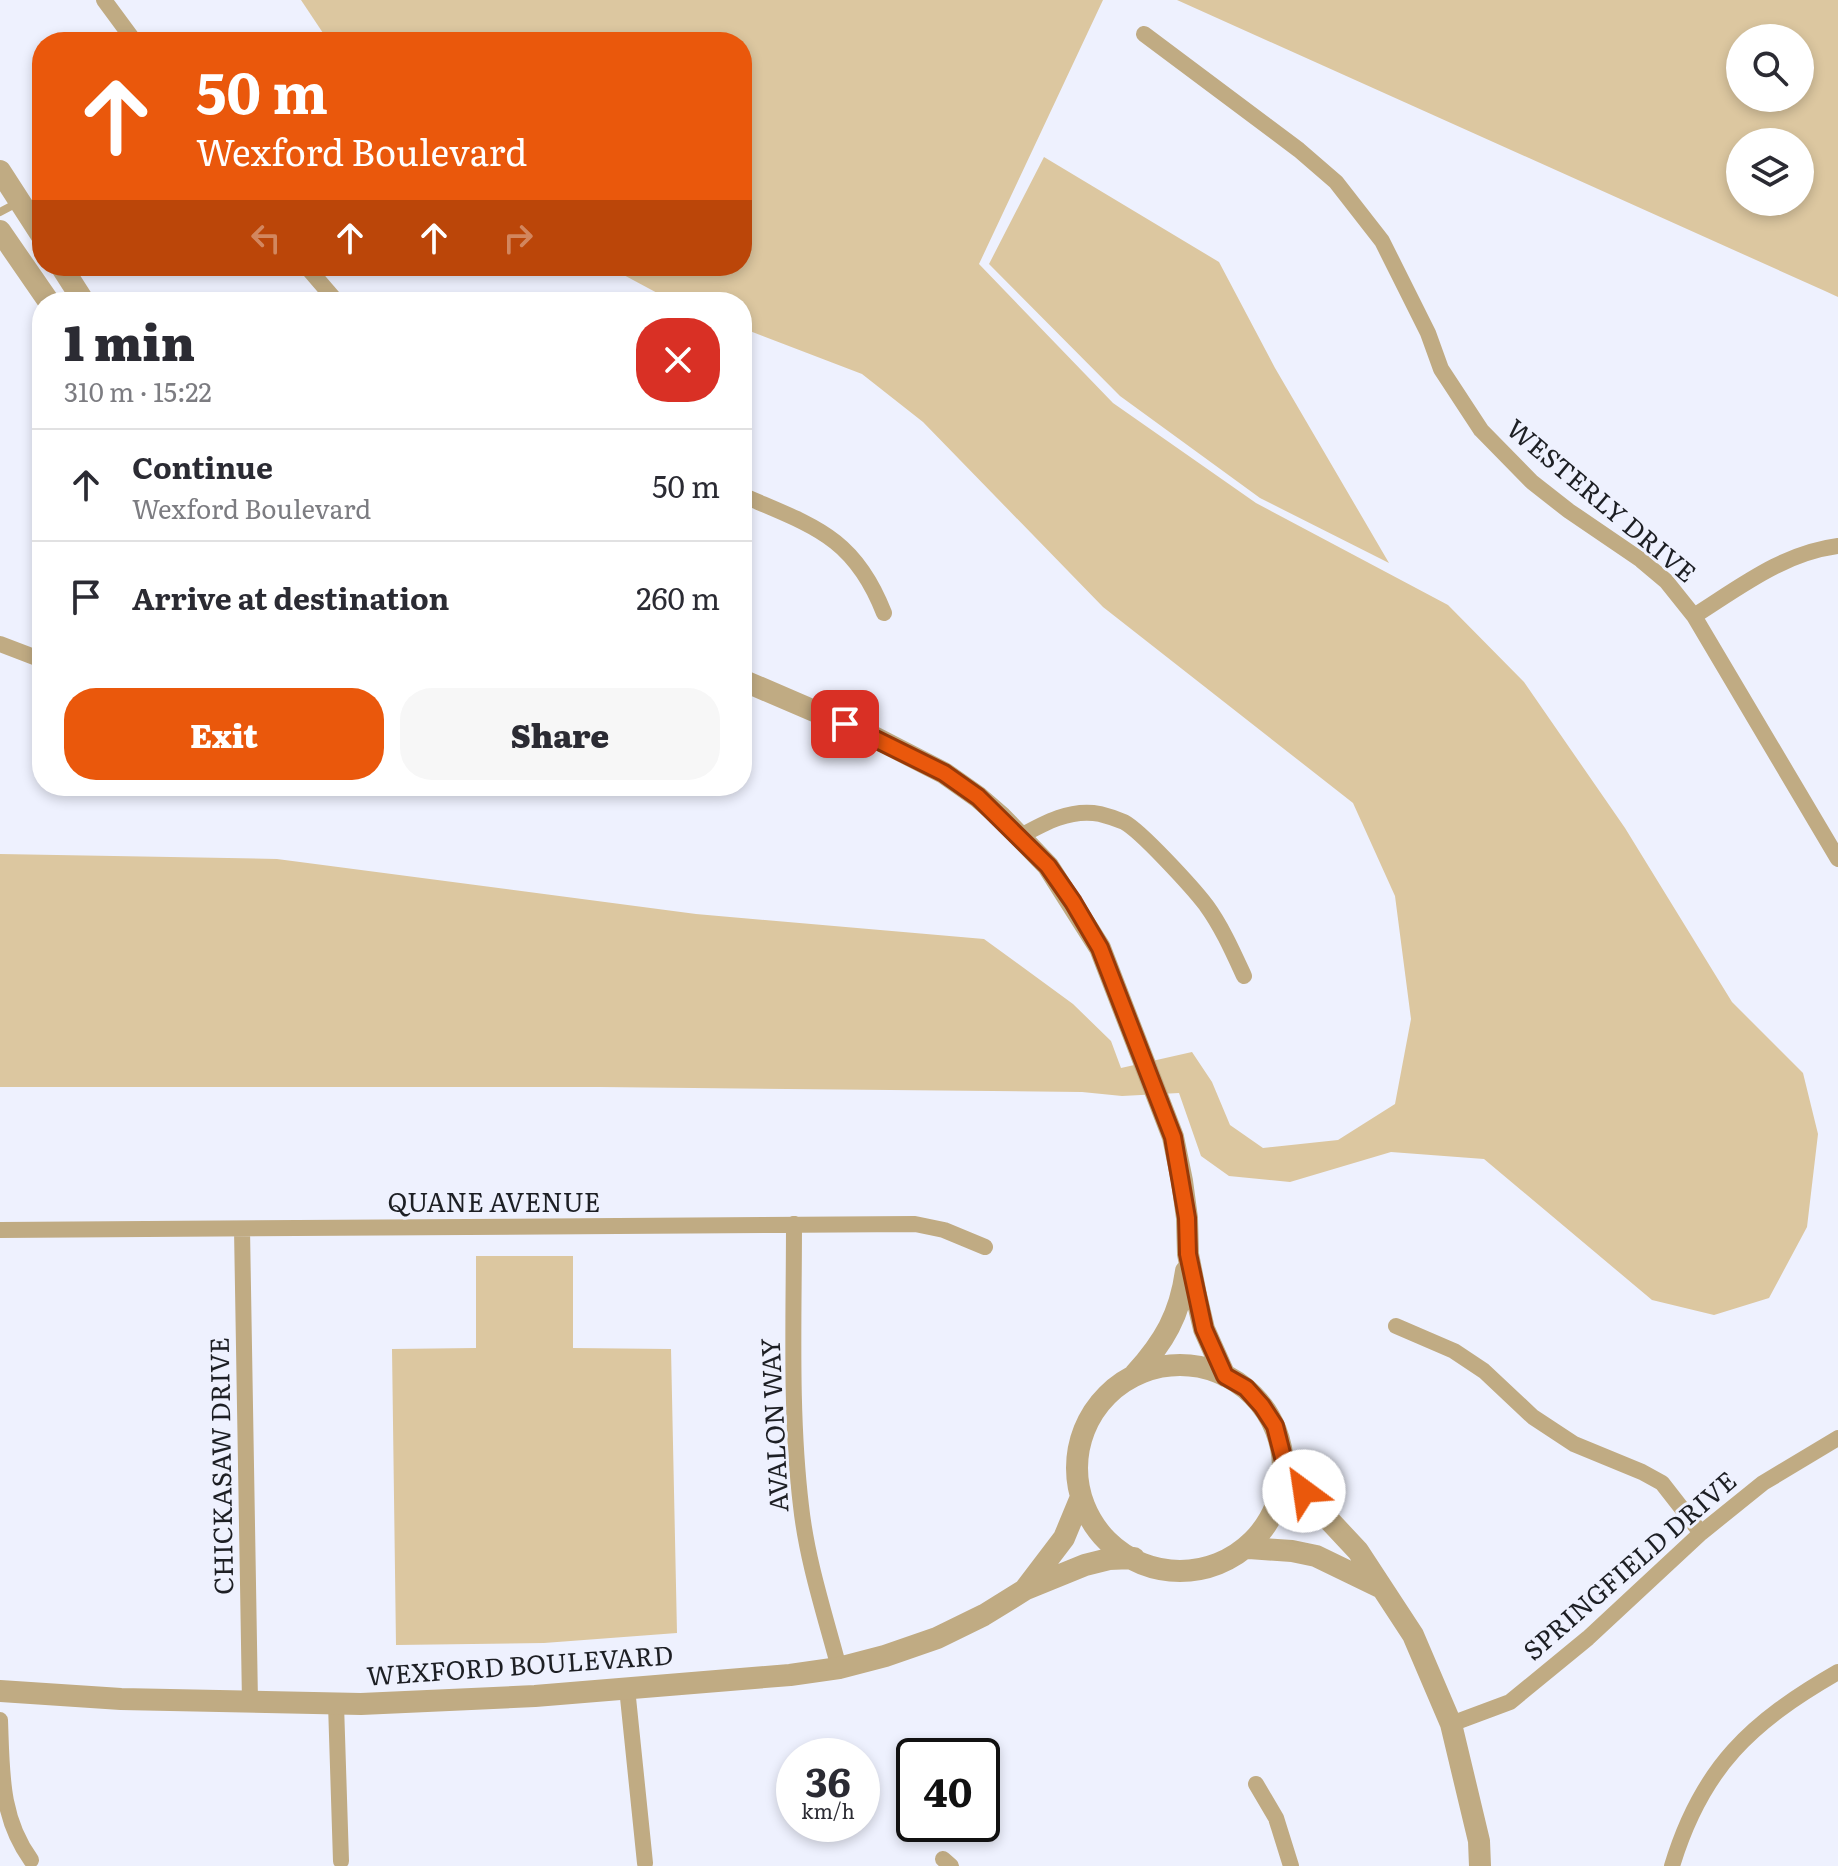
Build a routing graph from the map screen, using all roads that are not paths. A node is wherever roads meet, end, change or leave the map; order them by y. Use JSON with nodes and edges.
{"nodes":[{"id":1,"x":104,"y":0,"type":"edge"},
{"id":2,"x":128,"y":32,"type":"edge"},
{"id":3,"x":1144,"y":34,"type":"dead end"},
{"id":4,"x":0,"y":171,"type":"edge"},
{"id":5,"x":10,"y":207,"type":"edge"},
{"id":6,"x":32,"y":227,"type":"edge"},
{"id":7,"x":0,"y":231,"type":"edge"},
{"id":8,"x":314,"y":276,"type":"edge"},
{"id":9,"x":42,"y":292,"type":"edge"},
{"id":10,"x":326,"y":292,"type":"edge"},
{"id":11,"x":752,"y":499,"type":"edge"},
{"id":12,"x":1838,"y":546,"type":"edge"},
{"id":13,"x":884,"y":613,"type":"dead end"},
{"id":14,"x":1694,"y":616,"type":"junction"},
{"id":15,"x":0,"y":644,"type":"edge"},
{"id":16,"x":32,"y":656,"type":"edge"},
{"id":17,"x":752,"y":684,"type":"edge"},
{"id":18,"x":1019,"y":837,"type":"junction"},
{"id":19,"x":1838,"y":859,"type":"edge"},
{"id":20,"x":1244,"y":976,"type":"dead end"},
{"id":21,"x":794,"y":1224,"type":"junction"},
{"id":22,"x":242,"y":1229,"type":"junction"},
{"id":23,"x":0,"y":1230,"type":"edge"},
{"id":24,"x":985,"y":1247,"type":"dead end"},
{"id":25,"x":1188,"y":1254,"type":"junction"},
{"id":26,"x":1396,"y":1326,"type":"dead end"},
{"id":27,"x":1135,"y":1374,"type":"junction"},
{"id":28,"x":1225,"y":1376,"type":"junction"},
{"id":29,"x":1838,"y":1438,"type":"edge"},
{"id":30,"x":1285,"y":1465,"type":"junction"},
{"id":31,"x":1081,"y":1497,"type":"junction"},
{"id":32,"x":1701,"y":1533,"type":"junction"},
{"id":33,"x":1249,"y":1548,"type":"junction"},
{"id":34,"x":1134,"y":1558,"type":"junction"},
{"id":35,"x":1380,"y":1587,"type":"junction"},
{"id":36,"x":1026,"y":1589,"type":"junction"},
{"id":37,"x":839,"y":1668,"type":"junction"},
{"id":38,"x":1838,"y":1672,"type":"edge"},
{"id":39,"x":627,"y":1688,"type":"junction"},
{"id":40,"x":0,"y":1691,"type":"edge"},
{"id":41,"x":250,"y":1702,"type":"junction"},
{"id":42,"x":336,"y":1704,"type":"junction"},
{"id":43,"x":0,"y":1720,"type":"edge"},
{"id":44,"x":1451,"y":1724,"type":"junction"},
{"id":45,"x":1256,"y":1784,"type":"dead end"},
{"id":46,"x":31,"y":1860,"type":"dead end"},
{"id":47,"x":341,"y":1861,"type":"dead end"},
{"id":48,"x":645,"y":1863,"type":"dead end"},
{"id":49,"x":1291,"y":1866,"type":"edge"},
{"id":50,"x":1480,"y":1866,"type":"edge"},
{"id":51,"x":1672,"y":1866,"type":"edge"}],
"edges":[{"from":1,"to":2,"type":"street"},
{"from":3,"to":14,"type":"street","name":"WESTERLY DRIVE"},
{"from":4,"to":5,"type":"street"},
{"from":5,"to":6,"type":"street"},
{"from":7,"to":9,"type":"street"},
{"from":8,"to":10,"type":"street"},
{"from":11,"to":13,"type":"street"},
{"from":12,"to":14,"type":"street"},
{"from":14,"to":19,"type":"street","name":"WESTERLY DRIVE"},
{"from":15,"to":16,"type":"street"},
{"from":17,"to":18,"type":"street"},
{"from":18,"to":20,"type":"street"},
{"from":18,"to":25,"type":"street"},
{"from":21,"to":22,"type":"street","name":"QUANE AVENUE"},
{"from":21,"to":24,"type":"street","name":"QUANE AVENUE"},
{"from":21,"to":37,"type":"street","name":"AVALON WAY"},
{"from":22,"to":23,"type":"street","name":"QUANE AVENUE"},
{"from":22,"to":41,"type":"street","name":"CHICKASAW DRIVE"},
{"from":25,"to":27,"type":"street"},
{"from":25,"to":28,"type":"street"},
{"from":26,"to":32,"type":"street"},
{"from":27,"to":28,"type":"street"},
{"from":27,"to":31,"type":"street"},
{"from":28,"to":30,"type":"street"},
{"from":29,"to":32,"type":"street","name":"SPRINGFIELD DRIVE"},
{"from":30,"to":33,"type":"street"},
{"from":30,"to":35,"type":"street"},
{"from":31,"to":34,"type":"street"},
{"from":31,"to":36,"type":"street","name":"WEXFORD BOULEVARD"},
{"from":32,"to":44,"type":"street","name":"SPRINGFIELD DRIVE"},
{"from":33,"to":34,"type":"street"},
{"from":33,"to":35,"type":"street"},
{"from":34,"to":36,"type":"street","name":"WEXFORD BOULEVARD"},
{"from":35,"to":44,"type":"street"},
{"from":36,"to":37,"type":"street","name":"WEXFORD BOULEVARD"},
{"from":37,"to":39,"type":"street","name":"WEXFORD BOULEVARD"},
{"from":38,"to":51,"type":"street"},
{"from":39,"to":42,"type":"street","name":"WEXFORD BOULEVARD"},
{"from":39,"to":48,"type":"street"},
{"from":40,"to":41,"type":"street","name":"WEXFORD BOULEVARD"},
{"from":41,"to":42,"type":"street","name":"WEXFORD BOULEVARD"},
{"from":42,"to":47,"type":"street"},
{"from":43,"to":46,"type":"street"},
{"from":44,"to":50,"type":"street"},
{"from":45,"to":49,"type":"street"}]}
